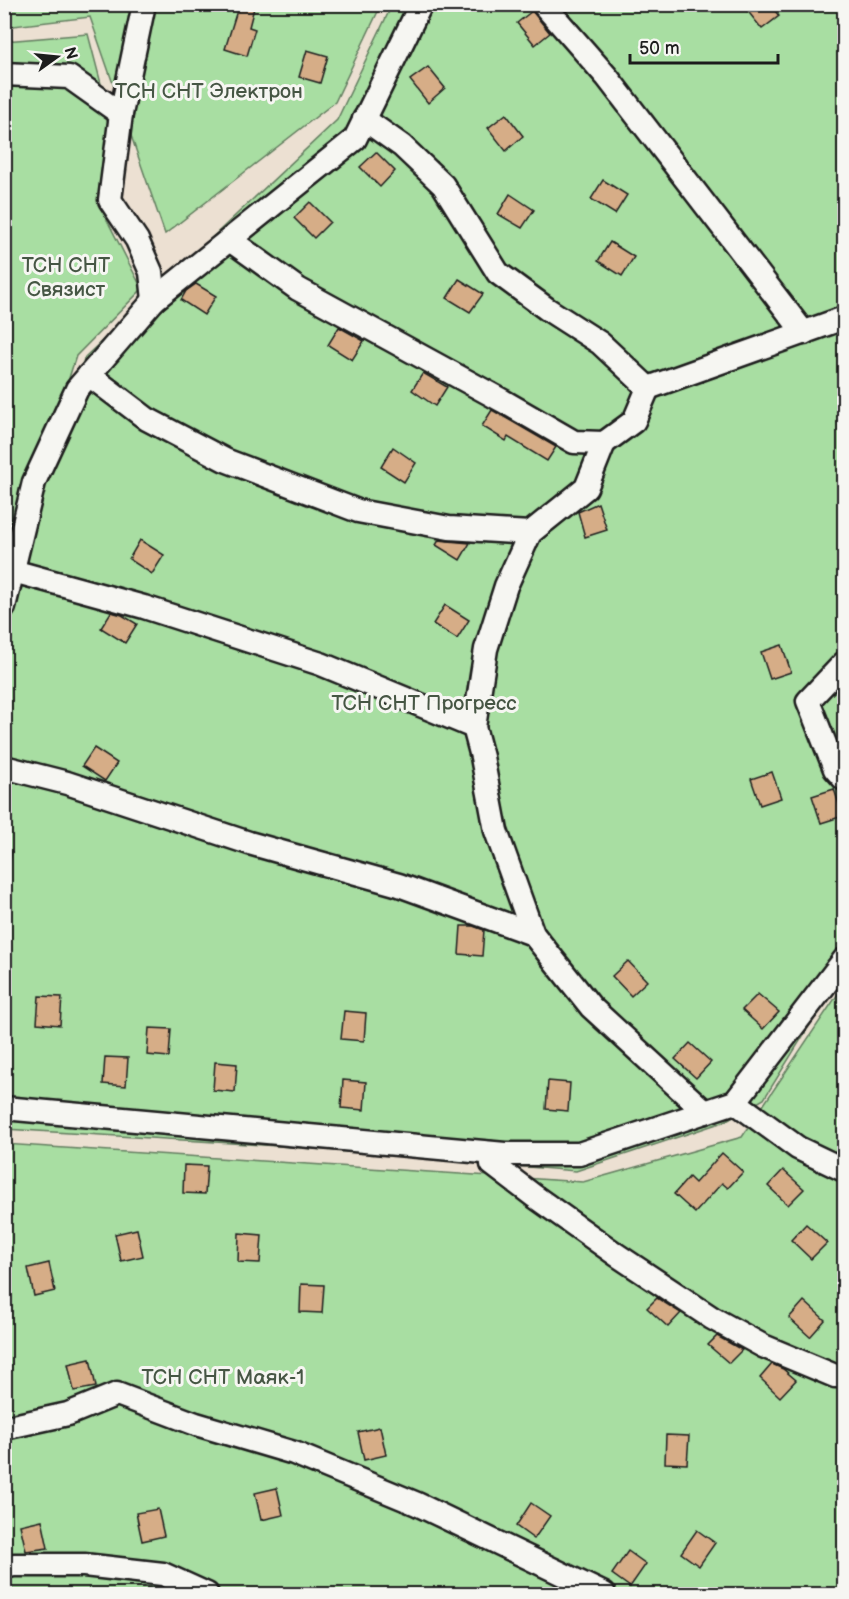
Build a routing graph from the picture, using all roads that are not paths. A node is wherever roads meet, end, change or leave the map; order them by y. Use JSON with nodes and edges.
{"nodes":[{"id":1,"x":144,"y":4,"type":"edge"},
{"id":2,"x":421,"y":4,"type":"edge"},
{"id":3,"x":543,"y":4,"type":"edge"},
{"id":4,"x":4,"y":74,"type":"edge"},
{"id":5,"x":121,"y":114,"type":"junction"},
{"id":6,"x":364,"y":119,"type":"junction"},
{"id":7,"x":230,"y":240,"type":"junction"},
{"id":8,"x":154,"y":300,"type":"junction"},
{"id":9,"x":844,"y":318,"type":"edge"},
{"id":10,"x":804,"y":333,"type":"junction"},
{"id":11,"x":89,"y":375,"type":"junction"},
{"id":12,"x":648,"y":388,"type":"junction"},
{"id":13,"x":604,"y":443,"type":"junction"},
{"id":14,"x":530,"y":532,"type":"junction"},
{"id":15,"x":13,"y":571,"type":"junction"},
{"id":16,"x":4,"y":607,"type":"edge"},
{"id":17,"x":844,"y":663,"type":"edge"},
{"id":18,"x":474,"y":727,"type":"junction"},
{"id":19,"x":4,"y":767,"type":"edge"},
{"id":20,"x":844,"y":779,"type":"edge"},
{"id":21,"x":533,"y":934,"type":"junction"},
{"id":22,"x":844,"y":960,"type":"edge"},
{"id":23,"x":735,"y":1102,"type":"junction"},
{"id":24,"x":4,"y":1108,"type":"edge"},
{"id":25,"x":705,"y":1112,"type":"junction"},
{"id":26,"x":491,"y":1153,"type":"junction"},
{"id":27,"x":844,"y":1170,"type":"edge"},
{"id":28,"x":844,"y":1376,"type":"edge"},
{"id":29,"x":4,"y":1428,"type":"edge"},
{"id":30,"x":4,"y":1567,"type":"edge"},
{"id":31,"x":207,"y":1594,"type":"edge"},
{"id":32,"x":604,"y":1594,"type":"edge"}],
"edges":[{"from":1,"to":5,"type":"street"},
{"from":2,"to":6,"type":"street"},
{"from":3,"to":10,"type":"street"},
{"from":4,"to":5,"type":"street"},
{"from":5,"to":8,"type":"street"},
{"from":6,"to":7,"type":"street"},
{"from":6,"to":12,"type":"street"},
{"from":7,"to":8,"type":"street"},
{"from":7,"to":13,"type":"street"},
{"from":8,"to":11,"type":"street"},
{"from":9,"to":10,"type":"street"},
{"from":10,"to":12,"type":"street"},
{"from":11,"to":14,"type":"street"},
{"from":11,"to":15,"type":"street"},
{"from":12,"to":13,"type":"street"},
{"from":13,"to":14,"type":"street"},
{"from":14,"to":18,"type":"street"},
{"from":15,"to":16,"type":"street"},
{"from":15,"to":18,"type":"street"},
{"from":17,"to":20,"type":"street"},
{"from":18,"to":21,"type":"street"},
{"from":19,"to":21,"type":"street"},
{"from":21,"to":25,"type":"street"},
{"from":22,"to":23,"type":"street"},
{"from":23,"to":25,"type":"street"},
{"from":23,"to":27,"type":"street"},
{"from":24,"to":26,"type":"street"},
{"from":25,"to":26,"type":"street"},
{"from":26,"to":28,"type":"street"},
{"from":29,"to":32,"type":"street"},
{"from":30,"to":31,"type":"street"}]}
